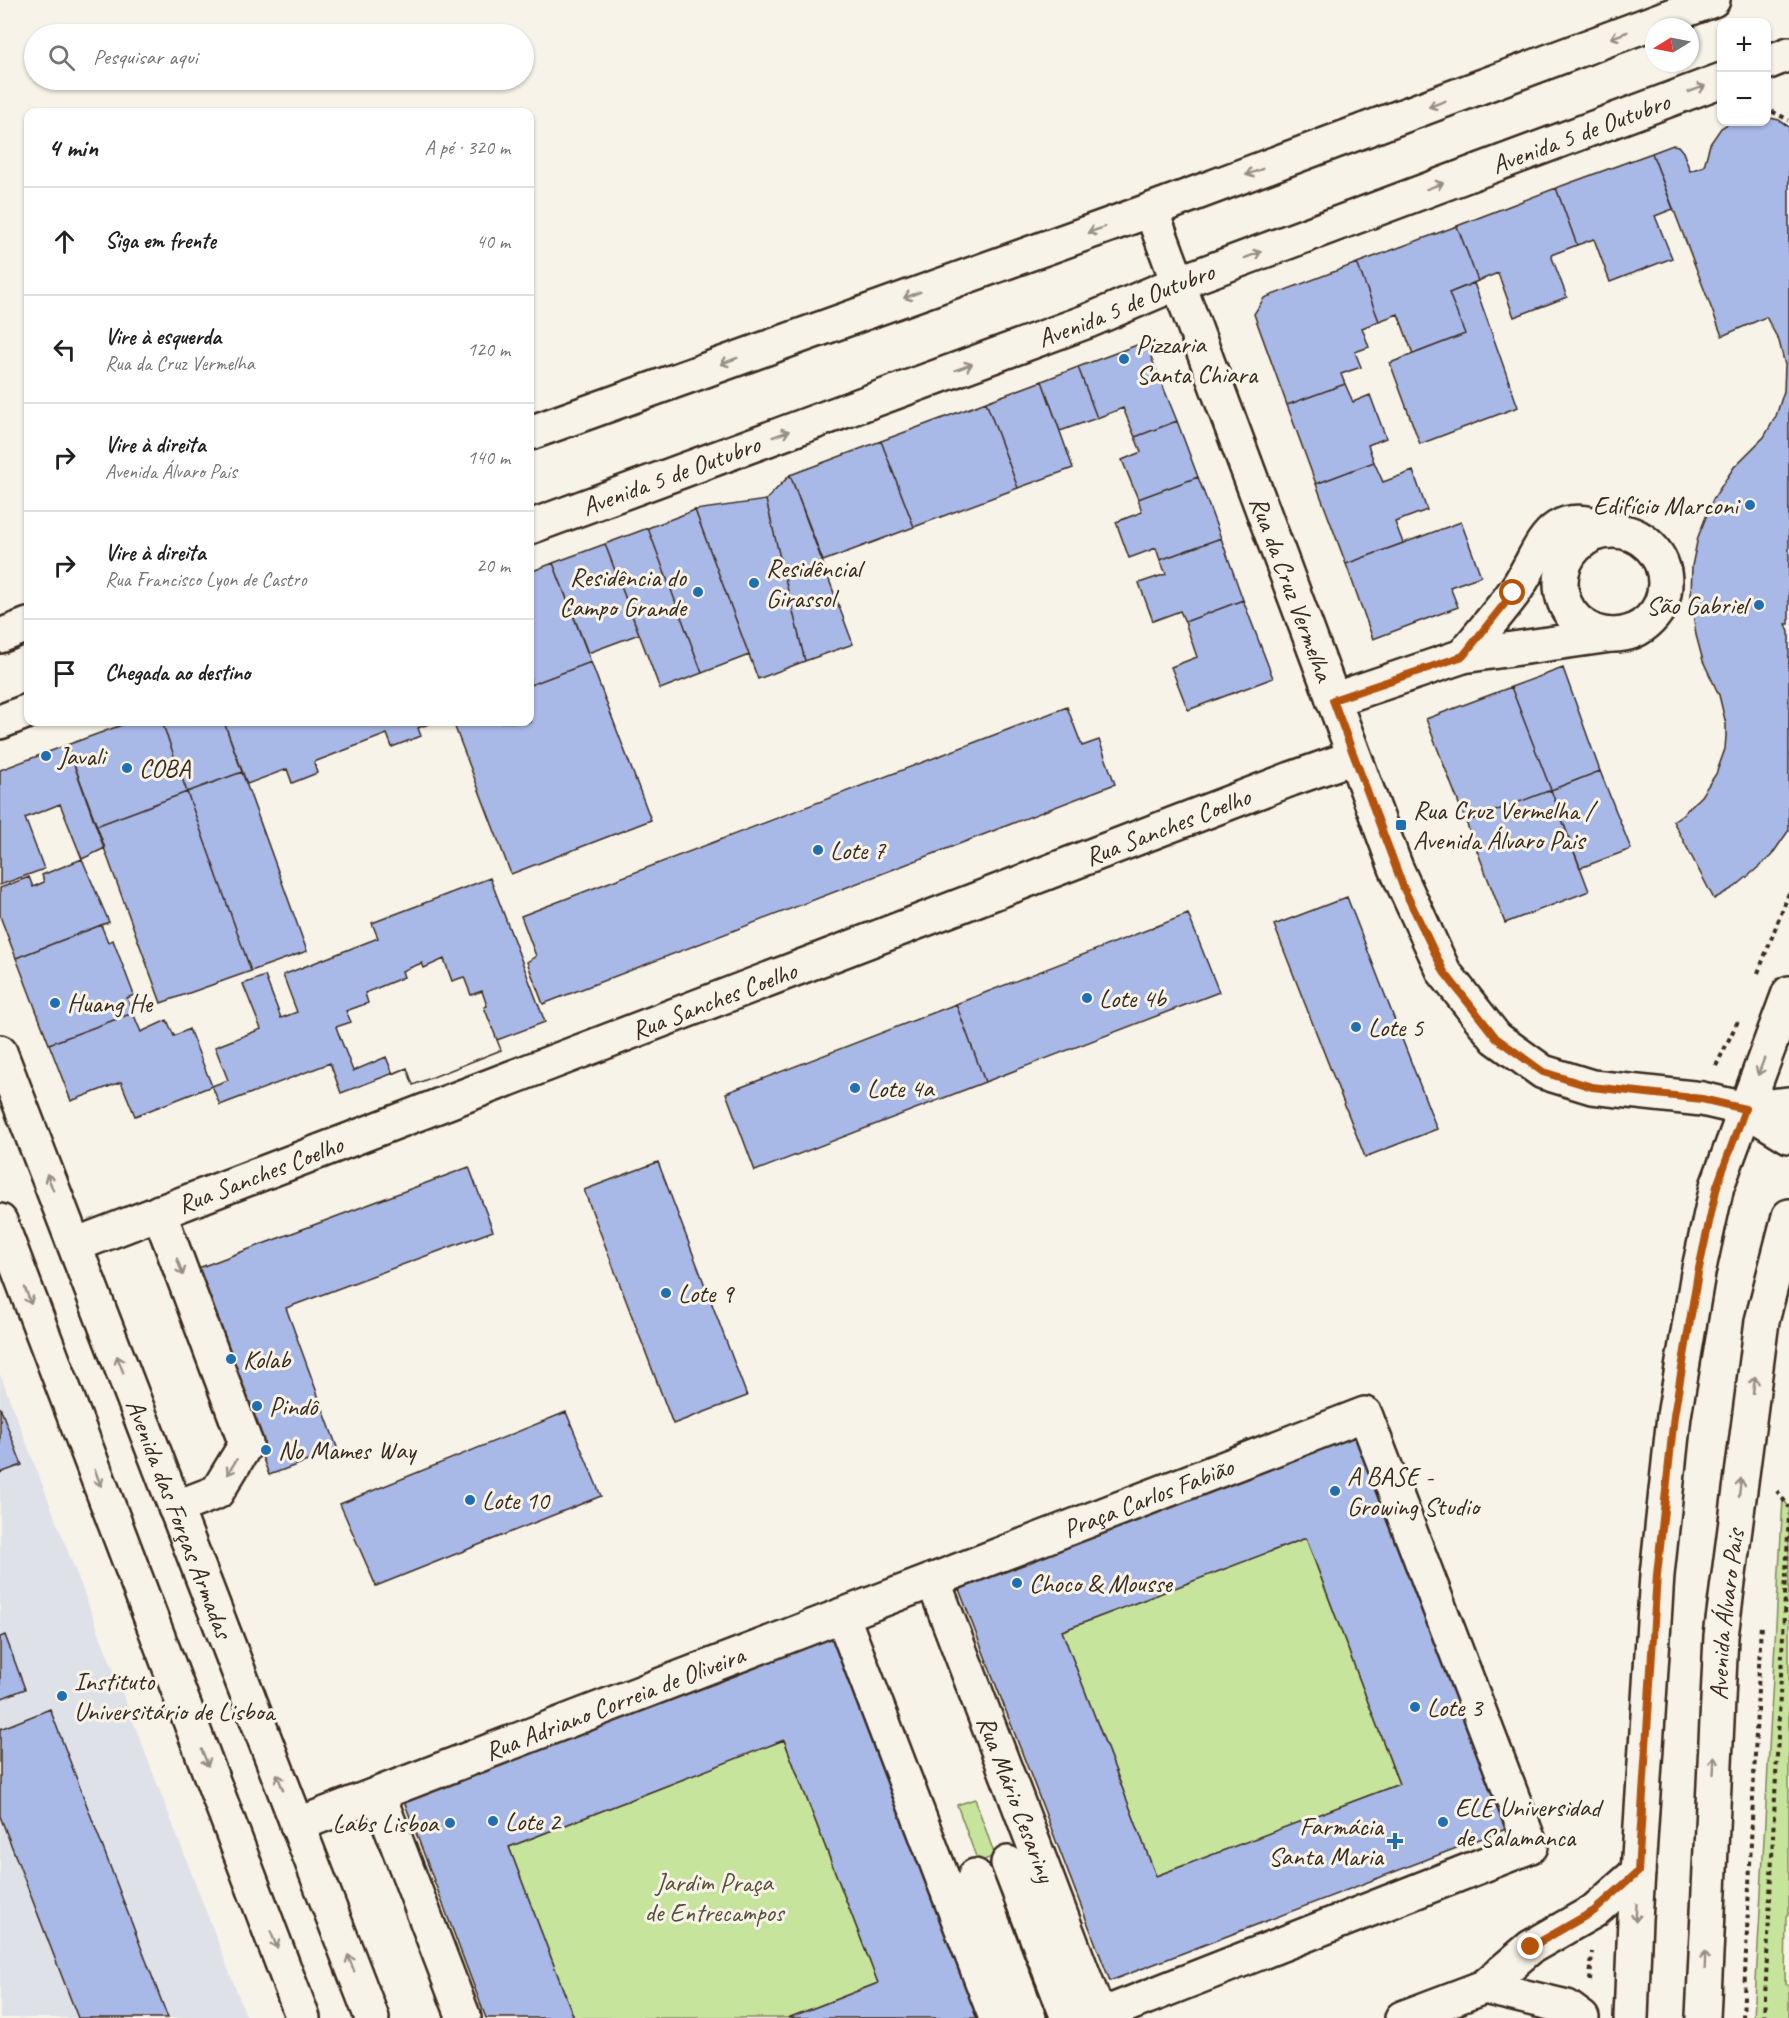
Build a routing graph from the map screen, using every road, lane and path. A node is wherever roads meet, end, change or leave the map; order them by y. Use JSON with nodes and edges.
{"nodes":[{"id":1,"x":1713,"y":0,"type":"edge"},
{"id":2,"x":1789,"y":54,"type":"edge"},
{"id":3,"x":1771,"y":61,"type":"edge"},
{"id":4,"x":1717,"y":82,"type":"edge"},
{"id":5,"x":1771,"y":109,"type":"edge"},
{"id":6,"x":1789,"y":120,"type":"edge"},
{"id":7,"x":1151,"y":210,"type":"junction"},
{"id":8,"x":1178,"y":283,"type":"junction"},
{"id":9,"x":534,"y":432,"type":"edge"},
{"id":10,"x":534,"y":526,"type":"edge"},
{"id":11,"x":1614,"y":531,"type":"junction"},
{"id":12,"x":24,"y":627,"type":"edge"},
{"id":13,"x":1613,"y":635,"type":"junction"},
{"id":14,"x":0,"y":636,"type":"edge"},
{"id":15,"x":1463,"y":656,"type":"junction"},
{"id":16,"x":1333,"y":700,"type":"junction"},
{"id":17,"x":24,"y":713,"type":"edge"},
{"id":18,"x":0,"y":722,"type":"edge"},
{"id":19,"x":1354,"y":757,"type":"junction"},
{"id":20,"x":1789,"y":993,"type":"edge"},
{"id":21,"x":0,"y":1052,"type":"edge"},
{"id":22,"x":1789,"y":1104,"type":"edge"},
{"id":23,"x":1745,"y":1109,"type":"junction"},
{"id":24,"x":1789,"y":1136,"type":"edge"},
{"id":25,"x":159,"y":1212,"type":"junction"},
{"id":26,"x":1789,"y":1216,"type":"edge"},
{"id":27,"x":2,"y":1234,"type":"edge"},
{"id":28,"x":75,"y":1245,"type":"junction"},
{"id":29,"x":1774,"y":1488,"type":"dead end"},
{"id":30,"x":1773,"y":1499,"type":"dead end"},
{"id":31,"x":175,"y":1508,"type":"junction"},
{"id":32,"x":1789,"y":1514,"type":"edge"},
{"id":33,"x":933,"y":1580,"type":"junction"},
{"id":34,"x":1762,"y":1612,"type":"dead end"},
{"id":35,"x":842,"y":1615,"type":"junction"},
{"id":36,"x":378,"y":1794,"type":"junction"},
{"id":37,"x":297,"y":1825,"type":"junction"},
{"id":38,"x":1008,"y":1863,"type":"dead end"},
{"id":39,"x":1638,"y":1872,"type":"junction"},
{"id":40,"x":975,"y":1876,"type":"dead end"},
{"id":41,"x":1484,"y":1987,"type":"junction"},
{"id":42,"x":1089,"y":2017,"type":"edge"},
{"id":43,"x":303,"y":2018,"type":"edge"},
{"id":44,"x":372,"y":2018,"type":"edge"},
{"id":45,"x":464,"y":2018,"type":"edge"},
{"id":46,"x":996,"y":2018,"type":"edge"},
{"id":47,"x":1029,"y":2018,"type":"edge"},
{"id":48,"x":1402,"y":2018,"type":"edge"},
{"id":49,"x":1582,"y":2018,"type":"edge"},
{"id":50,"x":1631,"y":2018,"type":"edge"},
{"id":51,"x":1703,"y":2018,"type":"edge"},
{"id":52,"x":1743,"y":2018,"type":"edge"},
{"id":53,"x":1764,"y":2018,"type":"edge"}],
"edges":[{"from":1,"to":7,"type":"street","one_way":true},
{"from":2,"to":3,"type":"street"},
{"from":8,"to":4,"type":"street","name":"Avenida 5 de Outubro","one_way":true},
{"from":5,"to":6,"type":"path"},
{"from":7,"to":8,"type":"street","name":"Rua da Cruz Vermelha"},
{"from":7,"to":9,"type":"street","one_way":true},
{"from":10,"to":8,"type":"street","name":"Avenida 5 de Outubro","one_way":true},
{"from":8,"to":16,"type":"street","name":"Rua da Cruz Vermelha"},
{"from":11,"to":13,"type":"street"},
{"from":11,"to":13,"type":"street"},
{"from":11,"to":15,"type":"street"},
{"from":12,"to":14,"type":"street"},
{"from":13,"to":15,"type":"street"},
{"from":15,"to":16,"type":"street"},
{"from":16,"to":19,"type":"street","name":"Rua da Cruz Vermelha"},
{"from":17,"to":18,"type":"street"},
{"from":19,"to":23,"type":"street","name":"Rua da Cruz Vermelha"},
{"from":19,"to":25,"type":"street","name":"Rua Sanches Coelho"},
{"from":20,"to":23,"type":"street","one_way":true},
{"from":28,"to":21,"type":"street","name":"Avenida das Forças Armadas","one_way":true},
{"from":22,"to":23,"type":"street"},
{"from":23,"to":24,"type":"street"},
{"from":23,"to":39,"type":"street"},
{"from":25,"to":28,"type":"street","name":"Rua Sanches Coelho"},
{"from":25,"to":31,"type":"street","one_way":true},
{"from":51,"to":26,"type":"street","name":"Avenida Álvaro Pais","one_way":true},
{"from":27,"to":43,"type":"street","one_way":true},
{"from":31,"to":28,"type":"street","name":"Avenida das Forças Armadas","one_way":true},
{"from":29,"to":30,"type":"path"},
{"from":37,"to":31,"type":"street","name":"Avenida das Forças Armadas","one_way":true},
{"from":32,"to":53,"type":"path"},
{"from":33,"to":35,"type":"street","name":"Rua Adriano Correia de Oliveira"},
{"from":33,"to":42,"type":"street","name":"Rua Mário Cesariny"},
{"from":33,"to":42,"type":"street","name":"Praça Carlos Fabião"},
{"from":34,"to":52,"type":"path"},
{"from":35,"to":36,"type":"street","name":"Rua Adriano Correia de Oliveira"},
{"from":35,"to":46,"type":"street"},
{"from":36,"to":37,"type":"street","name":"Rua Adriano Correia de Oliveira"},
{"from":36,"to":45,"type":"street"},
{"from":44,"to":37,"type":"street","name":"Avenida das Forças Armadas","one_way":true},
{"from":38,"to":42,"type":"street","name":"Rua Mário Cesariny"},
{"from":39,"to":41,"type":"street"},
{"from":39,"to":50,"type":"street","one_way":true},
{"from":40,"to":47,"type":"street"},
{"from":41,"to":48,"type":"street"},
{"from":41,"to":49,"type":"street"}]}
